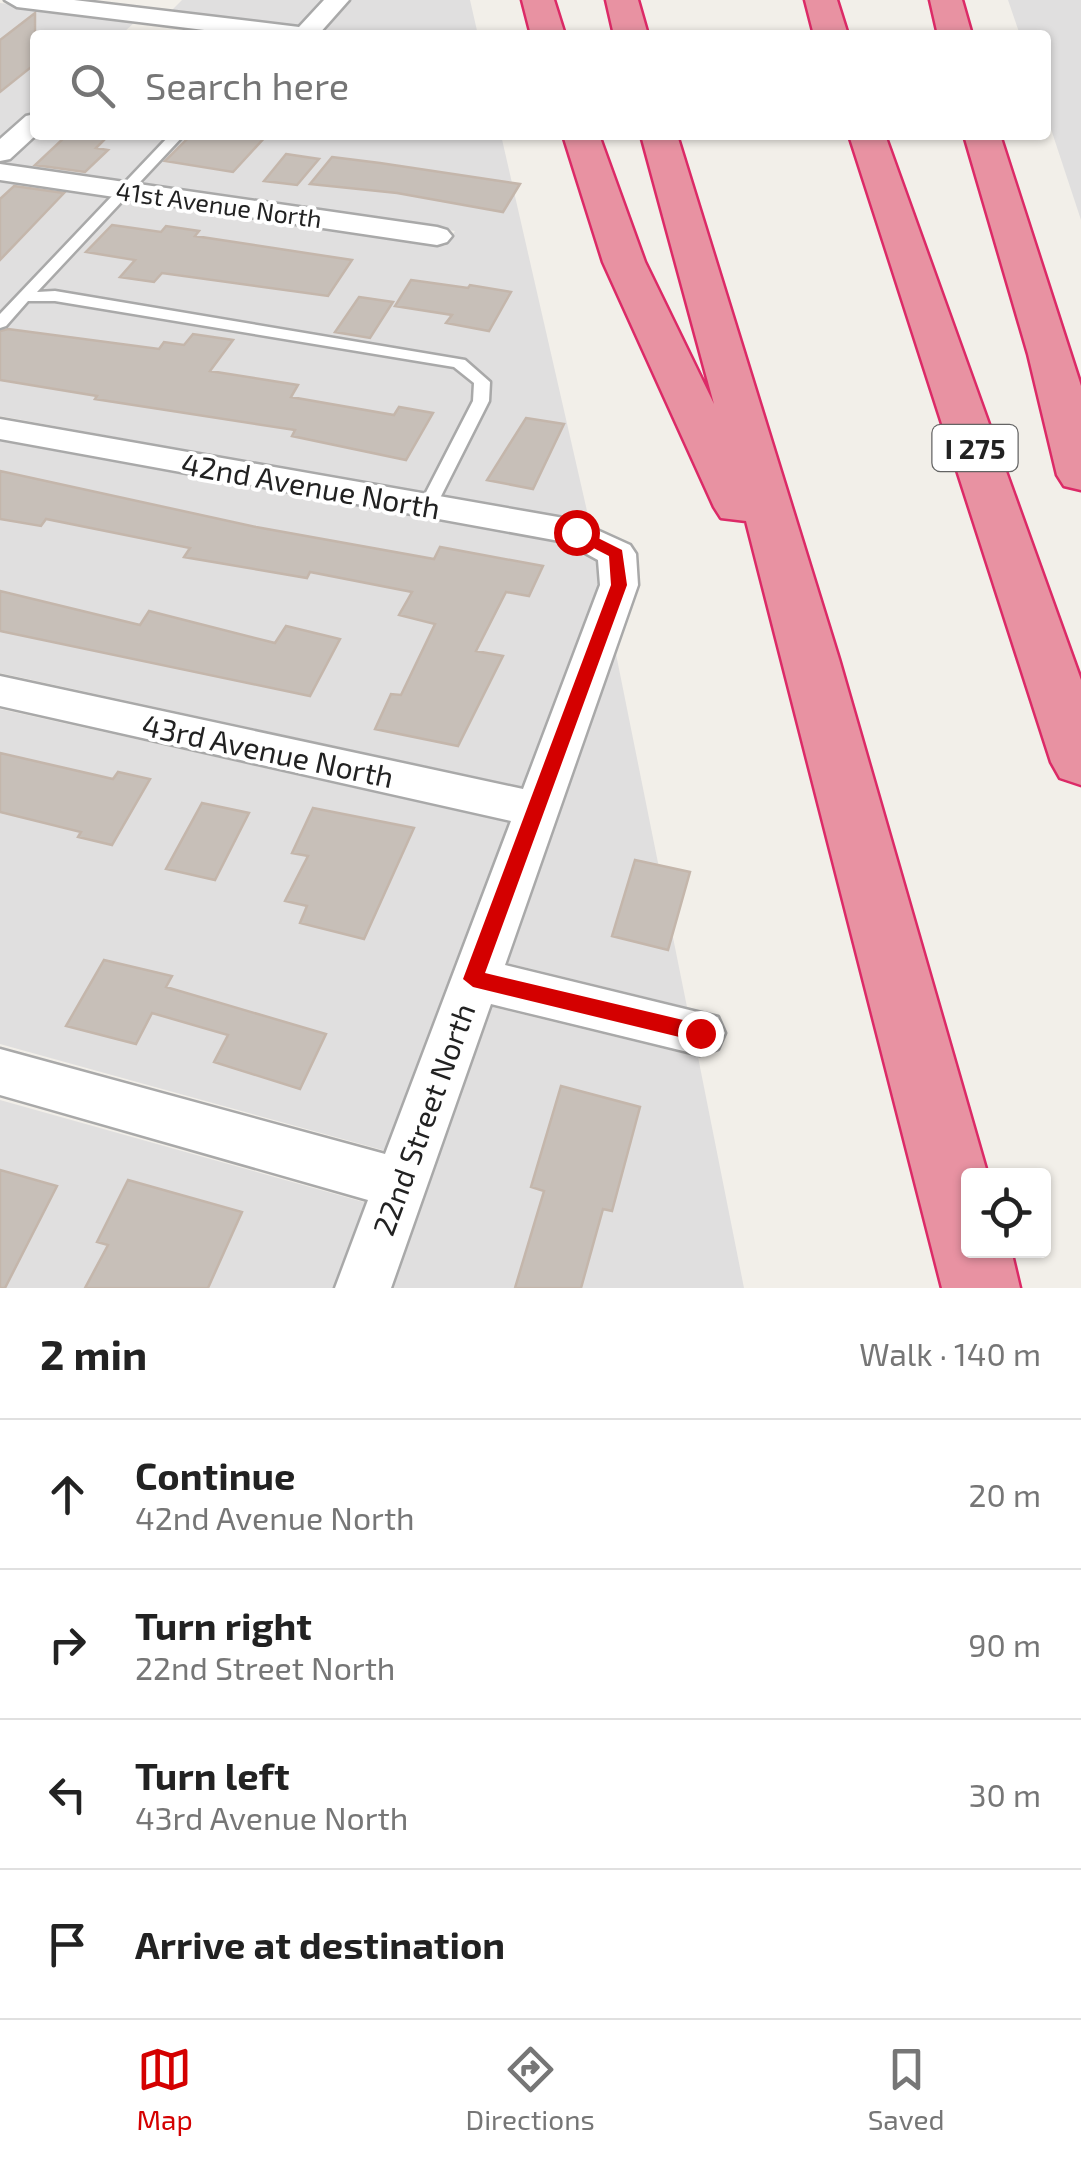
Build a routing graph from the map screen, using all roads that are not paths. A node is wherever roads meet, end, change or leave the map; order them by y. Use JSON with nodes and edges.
{"nodes":[{"id":1,"x":16,"y":0,"type":"edge"},
{"id":2,"x":338,"y":0,"type":"edge"},
{"id":3,"x":538,"y":0,"type":"edge"},
{"id":4,"x":622,"y":0,"type":"edge"},
{"id":5,"x":821,"y":0,"type":"edge"},
{"id":6,"x":946,"y":0,"type":"edge"},
{"id":7,"x":162,"y":8,"type":"edge"},
{"id":8,"x":138,"y":30,"type":"edge"},
{"id":9,"x":270,"y":30,"type":"edge"},
{"id":10,"x":296,"y":30,"type":"edge"},
{"id":11,"x":547,"y":30,"type":"edge"},
{"id":12,"x":631,"y":30,"type":"edge"},
{"id":13,"x":830,"y":30,"type":"edge"},
{"id":14,"x":954,"y":30,"type":"edge"},
{"id":15,"x":30,"y":126,"type":"edge"},
{"id":16,"x":172,"y":140,"type":"edge"},
{"id":17,"x":583,"y":140,"type":"edge"},
{"id":18,"x":661,"y":140,"type":"edge"},
{"id":19,"x":869,"y":140,"type":"edge"},
{"id":20,"x":984,"y":140,"type":"edge"},
{"id":21,"x":0,"y":153,"type":"edge"},
{"id":22,"x":0,"y":172,"type":"edge"},
{"id":23,"x":124,"y":190,"type":"junction"},
{"id":24,"x":437,"y":236,"type":"dead end"},
{"id":25,"x":24,"y":297,"type":"junction"},
{"id":26,"x":0,"y":324,"type":"edge"},
{"id":27,"x":0,"y":429,"type":"edge"},
{"id":28,"x":1081,"y":475,"type":"edge"},
{"id":29,"x":428,"y":506,"type":"junction"},
{"id":30,"x":617,"y":554,"type":"joint"},
{"id":31,"x":810,"y":659,"type":"junction"},
{"id":32,"x":0,"y":691,"type":"edge"},
{"id":33,"x":1081,"y":762,"type":"edge"},
{"id":34,"x":536,"y":809,"type":"junction"},
{"id":35,"x":473,"y":979,"type":"junction"},
{"id":36,"x":700,"y":1033,"type":"dead end"},
{"id":37,"x":0,"y":1072,"type":"edge"},
{"id":38,"x":401,"y":1184,"type":"junction"},
{"id":39,"x":961,"y":1211,"type":"edge"},
{"id":40,"x":974,"y":1258,"type":"edge"},
{"id":41,"x":362,"y":1288,"type":"edge"},
{"id":42,"x":981,"y":1288,"type":"edge"}],
"edges":[{"from":1,"to":7,"type":"street"},
{"from":2,"to":10,"type":"street"},
{"from":3,"to":11,"type":"highway"},
{"from":4,"to":12,"type":"highway"},
{"from":5,"to":13,"type":"highway"},
{"from":6,"to":14,"type":"highway"},
{"from":7,"to":8,"type":"street"},
{"from":7,"to":9,"type":"street"},
{"from":15,"to":21,"type":"street"},
{"from":16,"to":23,"type":"lane"},
{"from":17,"to":31,"type":"highway"},
{"from":18,"to":31,"type":"highway"},
{"from":19,"to":33,"type":"highway","number":"I 275"},
{"from":20,"to":28,"type":"highway"},
{"from":22,"to":23,"type":"street","name":"41st Avenue North"},
{"from":23,"to":24,"type":"street","name":"41st Avenue North"},
{"from":23,"to":25,"type":"lane"},
{"from":25,"to":26,"type":"lane"},
{"from":25,"to":29,"type":"lane"},
{"from":27,"to":29,"type":"street","name":"42nd Avenue North"},
{"from":29,"to":30,"type":"street","name":"42nd Avenue North"},
{"from":30,"to":34,"type":"street","name":"22nd Street North"},
{"from":31,"to":39,"type":"highway"},
{"from":32,"to":34,"type":"street","name":"43rd Avenue North"},
{"from":34,"to":35,"type":"street","name":"22nd Street North"},
{"from":35,"to":36,"type":"street"},
{"from":35,"to":38,"type":"street","name":"22nd Street North"},
{"from":37,"to":38,"type":"street"},
{"from":38,"to":41,"type":"street","name":"22nd Street North"},
{"from":40,"to":42,"type":"highway"}]}
